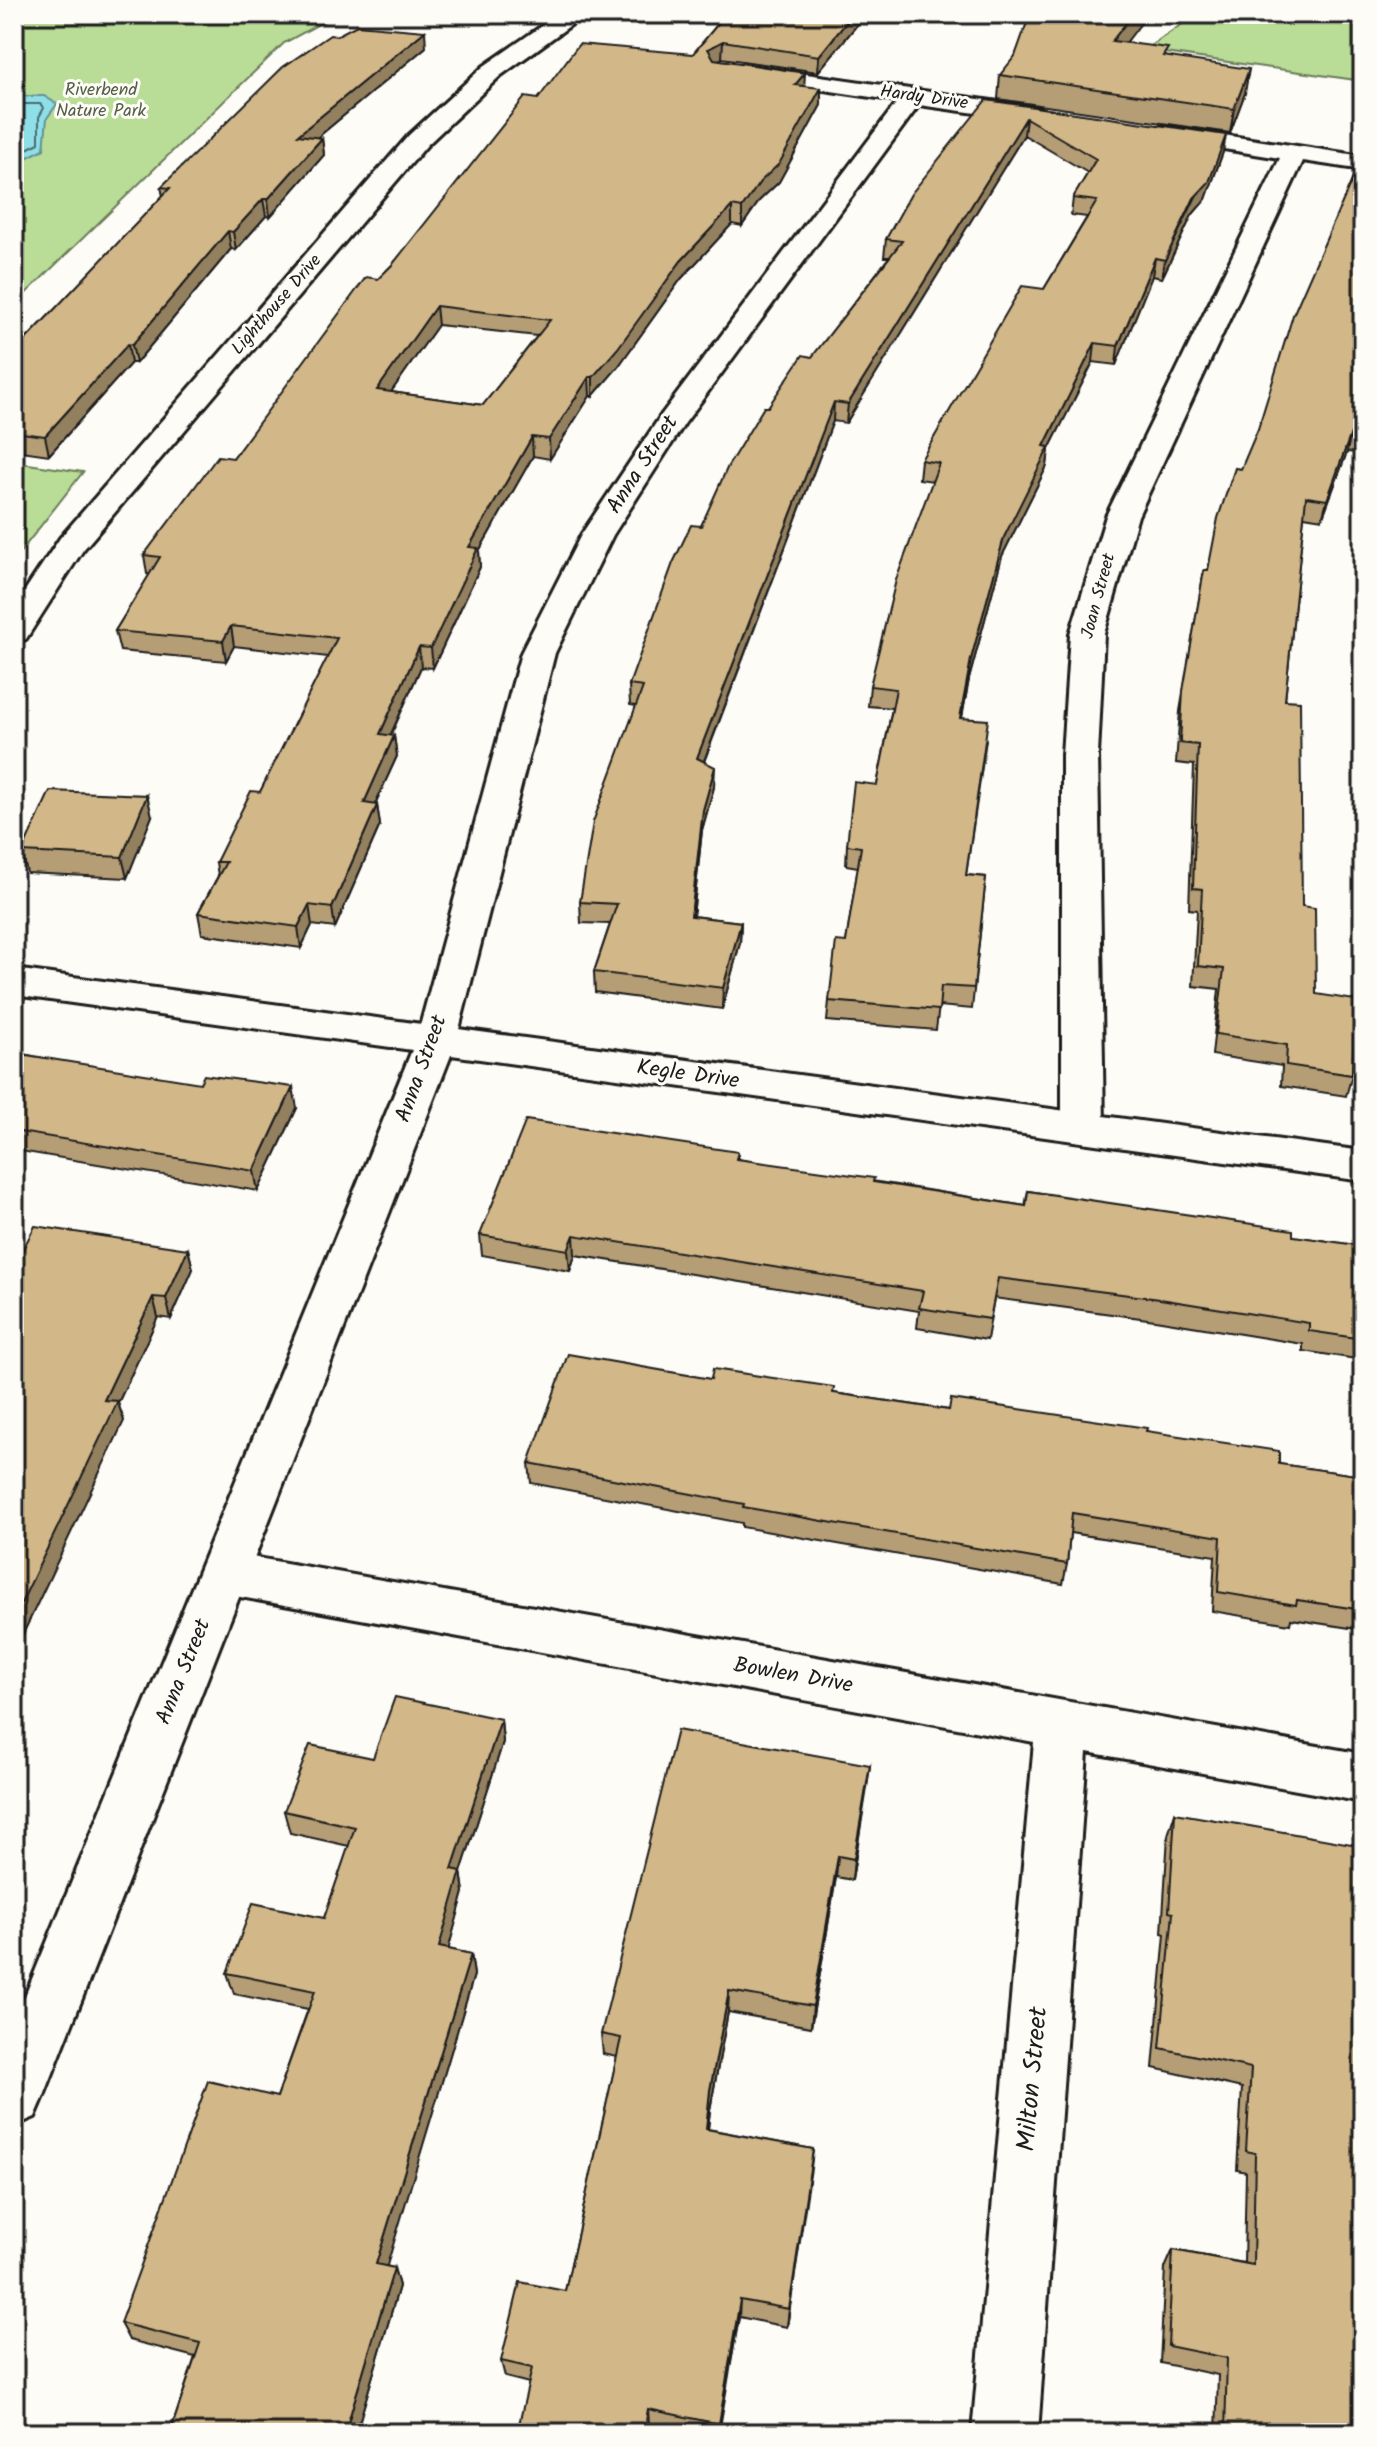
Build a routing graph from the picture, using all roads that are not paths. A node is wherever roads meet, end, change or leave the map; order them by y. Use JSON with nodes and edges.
{"nodes":[{"id":1,"x":575,"y":14,"type":"edge"},
{"id":2,"x":722,"y":68,"type":"edge"},
{"id":3,"x":913,"y":97,"type":"junction"},
{"id":4,"x":1066,"y":119,"type":"edge"},
{"id":5,"x":1142,"y":130,"type":"edge"},
{"id":6,"x":1295,"y":152,"type":"junction"},
{"id":7,"x":1363,"y":163,"type":"edge"},
{"id":8,"x":14,"y":632,"type":"edge"},
{"id":9,"x":14,"y":982,"type":"edge"},
{"id":10,"x":436,"y":1041,"type":"junction"},
{"id":11,"x":1083,"y":1127,"type":"junction"},
{"id":12,"x":1363,"y":1166,"type":"edge"},
{"id":13,"x":224,"y":1573,"type":"junction"},
{"id":14,"x":1062,"y":1725,"type":"junction"},
{"id":15,"x":1363,"y":1778,"type":"edge"},
{"id":16,"x":14,"y":2096,"type":"edge"},
{"id":17,"x":1005,"y":2433,"type":"edge"}],
"edges":[{"from":1,"to":8,"type":"street","name":"Lighthouse Drive"},
{"from":2,"to":3,"type":"street","name":"Hardy Drive"},
{"from":3,"to":4,"type":"street","name":"Hardy Drive"},
{"from":3,"to":10,"type":"street","name":"Anna Street"},
{"from":5,"to":6,"type":"street"},
{"from":6,"to":7,"type":"street"},
{"from":6,"to":11,"type":"street","name":"Joan Street"},
{"from":9,"to":10,"type":"street","name":"Kegle Drive"},
{"from":10,"to":11,"type":"street","name":"Kegle Drive"},
{"from":10,"to":13,"type":"street","name":"Anna Street"},
{"from":11,"to":12,"type":"street","name":"Kegle Drive"},
{"from":13,"to":14,"type":"street","name":"Bowlen Drive"},
{"from":13,"to":16,"type":"street","name":"Anna Street"},
{"from":14,"to":15,"type":"street","name":"Bowlen Drive"},
{"from":14,"to":17,"type":"street","name":"Milton Street"}]}
